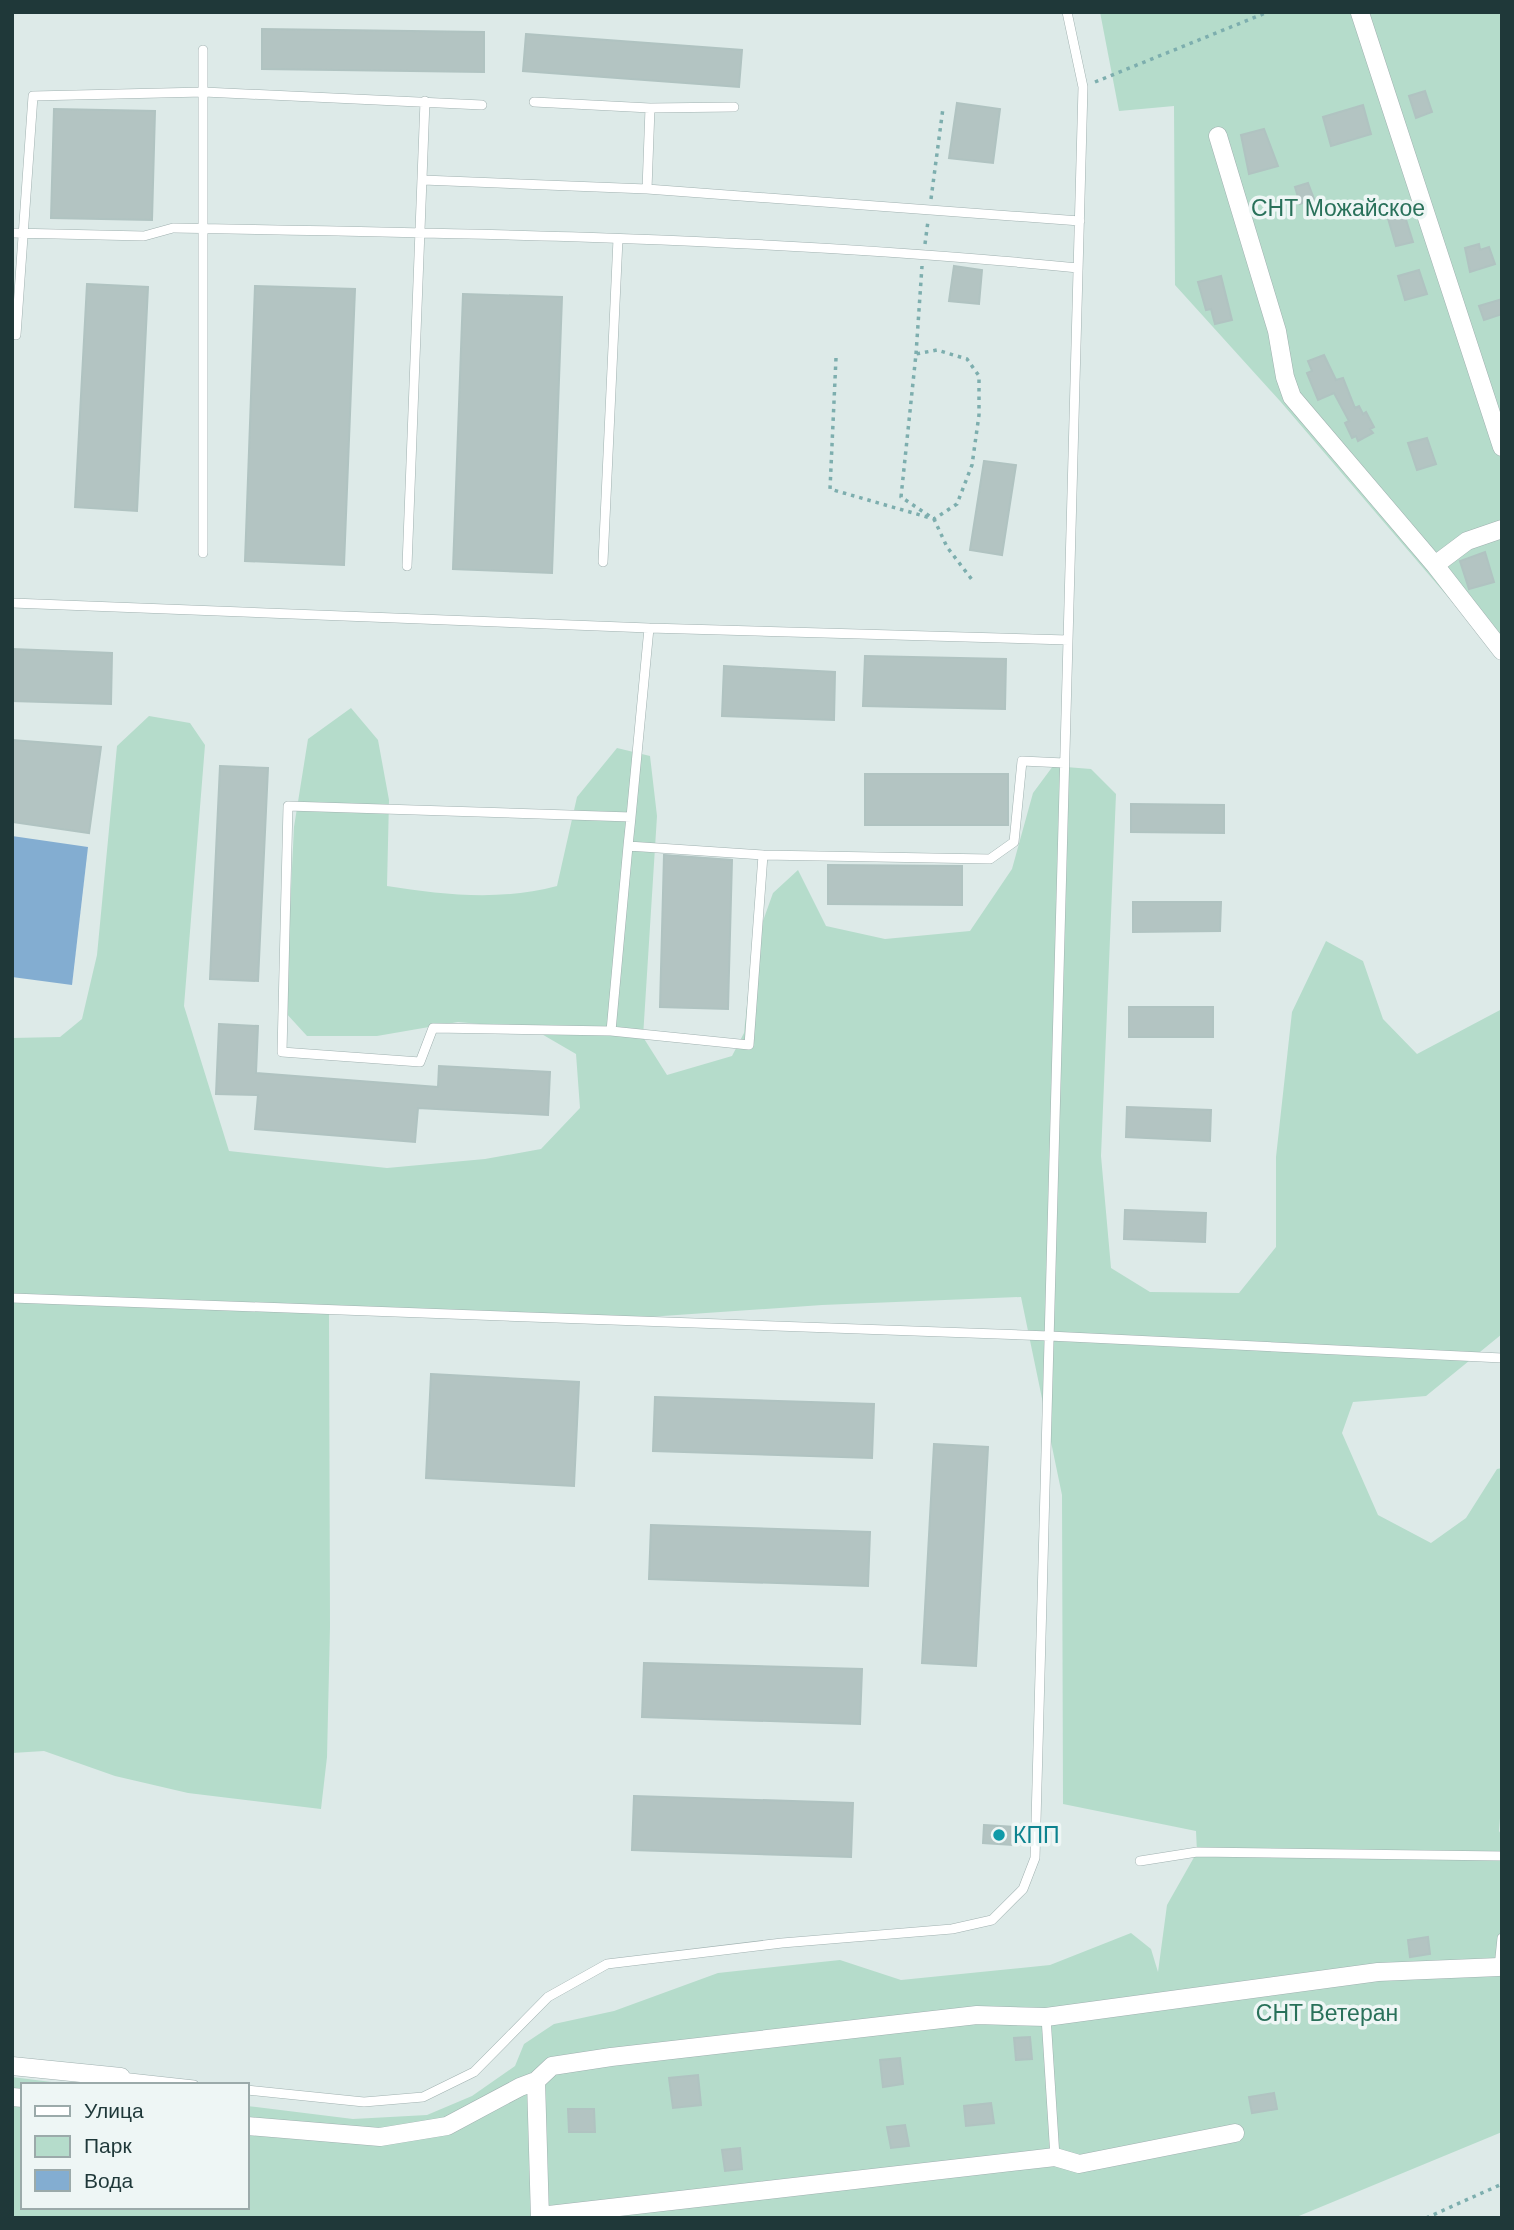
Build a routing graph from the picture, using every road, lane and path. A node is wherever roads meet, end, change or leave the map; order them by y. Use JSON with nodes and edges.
{"nodes":[{"id":1,"x":1067,"y":12,"type":"edge"},
{"id":2,"x":1268,"y":12,"type":"edge"},
{"id":3,"x":1360,"y":13,"type":"edge"},
{"id":4,"x":204,"y":50,"type":"dead end"},
{"id":5,"x":1083,"y":87,"type":"junction"},
{"id":6,"x":204,"y":92,"type":"junction"},
{"id":7,"x":425,"y":101,"type":"junction"},
{"id":8,"x":534,"y":102,"type":"dead end"},
{"id":9,"x":482,"y":105,"type":"dead end"},
{"id":10,"x":734,"y":107,"type":"dead end"},
{"id":11,"x":650,"y":108,"type":"junction"},
{"id":12,"x":943,"y":108,"type":"dead end"},
{"id":13,"x":1219,"y":136,"type":"dead end"},
{"id":14,"x":423,"y":180,"type":"junction"},
{"id":15,"x":647,"y":189,"type":"junction"},
{"id":16,"x":930,"y":208,"type":"junction"},
{"id":17,"x":1080,"y":221,"type":"junction"},
{"id":18,"x":206,"y":228,"type":"junction"},
{"id":19,"x":422,"y":232,"type":"junction"},
{"id":20,"x":17,"y":233,"type":"edge"},
{"id":21,"x":618,"y":239,"type":"junction"},
{"id":22,"x":923,"y":255,"type":"junction"},
{"id":23,"x":1078,"y":268,"type":"junction"},
{"id":24,"x":16,"y":335,"type":"dead end"},
{"id":25,"x":916,"y":354,"type":"junction"},
{"id":26,"x":835,"y":358,"type":"dead end"},
{"id":27,"x":1502,"y":447,"type":"edge"},
{"id":28,"x":934,"y":519,"type":"junction"},
{"id":29,"x":1502,"y":528,"type":"edge"},
{"id":30,"x":204,"y":552,"type":"dead end"},
{"id":31,"x":603,"y":562,"type":"dead end"},
{"id":32,"x":1435,"y":565,"type":"junction"},
{"id":33,"x":407,"y":566,"type":"dead end"},
{"id":34,"x":973,"y":581,"type":"dead end"},
{"id":35,"x":12,"y":603,"type":"edge"},
{"id":36,"x":649,"y":628,"type":"junction"},
{"id":37,"x":1068,"y":640,"type":"junction"},
{"id":38,"x":1502,"y":651,"type":"edge"},
{"id":39,"x":1064,"y":762,"type":"junction"},
{"id":40,"x":631,"y":817,"type":"junction"},
{"id":41,"x":628,"y":846,"type":"junction"},
{"id":42,"x":763,"y":855,"type":"junction"},
{"id":43,"x":611,"y":1031,"type":"junction"},
{"id":44,"x":12,"y":1298,"type":"edge"},
{"id":45,"x":1049,"y":1336,"type":"junction"},
{"id":46,"x":1502,"y":1358,"type":"edge"},
{"id":47,"x":1502,"y":1856,"type":"edge"},
{"id":48,"x":1140,"y":1861,"type":"dead end"},
{"id":49,"x":1502,"y":1938,"type":"edge"},
{"id":50,"x":1499,"y":1967,"type":"joint"},
{"id":51,"x":1046,"y":2017,"type":"junction"},
{"id":52,"x":12,"y":2066,"type":"edge"},
{"id":53,"x":121,"y":2077,"type":"joint"},
{"id":54,"x":536,"y":2081,"type":"junction"},
{"id":55,"x":176,"y":2083,"type":"edge"},
{"id":56,"x":248,"y":2090,"type":"edge"},
{"id":57,"x":248,"y":2126,"type":"edge"},
{"id":58,"x":1235,"y":2133,"type":"dead end"},
{"id":59,"x":1055,"y":2157,"type":"junction"},
{"id":60,"x":1502,"y":2184,"type":"edge"},
{"id":61,"x":540,"y":2217,"type":"edge"},
{"id":62,"x":1426,"y":2218,"type":"edge"}],
"edges":[{"from":1,"to":5,"type":"lane"},
{"from":2,"to":5,"type":"path"},
{"from":3,"to":27,"type":"street"},
{"from":4,"to":6,"type":"lane"},
{"from":5,"to":17,"type":"lane"},
{"from":6,"to":7,"type":"lane"},
{"from":6,"to":18,"type":"lane"},
{"from":6,"to":20,"type":"lane"},
{"from":7,"to":9,"type":"lane"},
{"from":7,"to":14,"type":"lane"},
{"from":8,"to":11,"type":"lane"},
{"from":10,"to":11,"type":"lane"},
{"from":11,"to":15,"type":"lane"},
{"from":12,"to":16,"type":"path"},
{"from":13,"to":32,"type":"street"},
{"from":14,"to":15,"type":"lane"},
{"from":14,"to":19,"type":"lane"},
{"from":15,"to":16,"type":"lane"},
{"from":16,"to":17,"type":"lane"},
{"from":16,"to":22,"type":"path"},
{"from":17,"to":23,"type":"lane"},
{"from":18,"to":19,"type":"lane"},
{"from":18,"to":20,"type":"lane"},
{"from":18,"to":30,"type":"lane"},
{"from":19,"to":21,"type":"lane"},
{"from":19,"to":33,"type":"lane"},
{"from":20,"to":24,"type":"lane"},
{"from":21,"to":22,"type":"lane"},
{"from":21,"to":31,"type":"lane"},
{"from":22,"to":23,"type":"lane"},
{"from":22,"to":25,"type":"path"},
{"from":23,"to":37,"type":"lane"},
{"from":25,"to":28,"type":"path"},
{"from":25,"to":28,"type":"path"},
{"from":26,"to":28,"type":"path"},
{"from":28,"to":34,"type":"path"},
{"from":29,"to":32,"type":"street"},
{"from":32,"to":38,"type":"street"},
{"from":35,"to":36,"type":"lane"},
{"from":36,"to":37,"type":"lane"},
{"from":36,"to":40,"type":"lane"},
{"from":37,"to":39,"type":"lane"},
{"from":39,"to":42,"type":"lane"},
{"from":39,"to":45,"type":"lane"},
{"from":40,"to":41,"type":"lane"},
{"from":40,"to":43,"type":"lane"},
{"from":41,"to":42,"type":"lane"},
{"from":41,"to":43,"type":"lane"},
{"from":42,"to":43,"type":"lane"},
{"from":44,"to":45,"type":"lane"},
{"from":45,"to":46,"type":"lane"},
{"from":45,"to":56,"type":"lane"},
{"from":47,"to":48,"type":"lane"},
{"from":49,"to":50,"type":"lane"},
{"from":50,"to":51,"type":"street"},
{"from":51,"to":54,"type":"street"},
{"from":51,"to":59,"type":"lane"},
{"from":52,"to":53,"type":"street"},
{"from":53,"to":55,"type":"lane"},
{"from":54,"to":57,"type":"street"},
{"from":54,"to":61,"type":"street"},
{"from":58,"to":59,"type":"street"},
{"from":59,"to":61,"type":"street"},
{"from":60,"to":62,"type":"path"}]}
